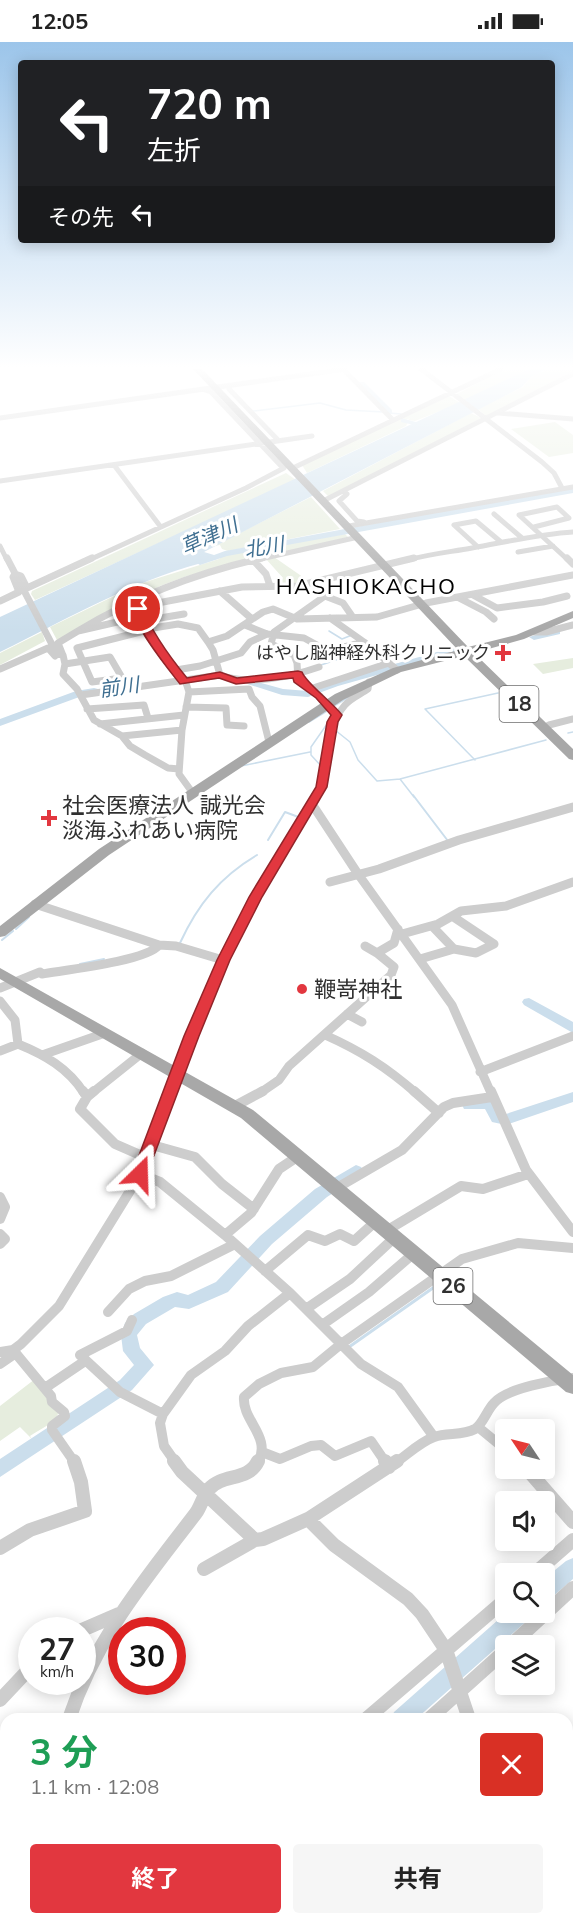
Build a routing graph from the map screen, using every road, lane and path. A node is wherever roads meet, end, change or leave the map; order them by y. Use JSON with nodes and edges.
{"nodes":[{"id":1,"x":168,"y":457,"type":"edge"},
{"id":2,"x":282,"y":457,"type":"edge"},
{"id":3,"x":313,"y":457,"type":"edge"},
{"id":4,"x":315,"y":457,"type":"edge"},
{"id":5,"x":413,"y":457,"type":"edge"},
{"id":6,"x":536,"y":457,"type":"edge"},
{"id":7,"x":114,"y":465,"type":"junction"},
{"id":8,"x":291,"y":468,"type":"junction"},
{"id":9,"x":0,"y":481,"type":"edge"},
{"id":10,"x":360,"y":484,"type":"junction"},
{"id":11,"x":573,"y":487,"type":"edge"},
{"id":12,"x":562,"y":488,"type":"junction"},
{"id":13,"x":321,"y":498,"type":"junction"},
{"id":14,"x":494,"y":514,"type":"dead end"},
{"id":15,"x":376,"y":522,"type":"junction"},
{"id":16,"x":160,"y":526,"type":"junction"},
{"id":17,"x":347,"y":527,"type":"junction"},
{"id":18,"x":534,"y":527,"type":"junction"},
{"id":19,"x":573,"y":532,"type":"edge"},
{"id":20,"x":542,"y":534,"type":"junction"},
{"id":21,"x":357,"y":538,"type":"junction"},
{"id":22,"x":522,"y":538,"type":"junction"},
{"id":23,"x":501,"y":542,"type":"junction"},
{"id":24,"x":0,"y":546,"type":"edge"},
{"id":25,"x":552,"y":546,"type":"junction"},
{"id":26,"x":478,"y":547,"type":"junction"},
{"id":27,"x":518,"y":552,"type":"dead end"},
{"id":28,"x":2,"y":554,"type":"edge"},
{"id":29,"x":253,"y":560,"type":"junction"},
{"id":30,"x":573,"y":564,"type":"edge"},
{"id":31,"x":385,"y":566,"type":"junction"},
{"id":32,"x":66,"y":570,"type":"junction"},
{"id":33,"x":15,"y":574,"type":"junction"},
{"id":34,"x":573,"y":575,"type":"edge"},
{"id":35,"x":315,"y":582,"type":"junction"},
{"id":36,"x":270,"y":586,"type":"junction"},
{"id":37,"x":220,"y":591,"type":"junction"},
{"id":38,"x":25,"y":593,"type":"junction"},
{"id":39,"x":473,"y":595,"type":"junction"},
{"id":40,"x":325,"y":596,"type":"junction"},
{"id":41,"x":567,"y":596,"type":"dead end"},
{"id":42,"x":459,"y":598,"type":"junction"},
{"id":43,"x":0,"y":602,"type":"edge"},
{"id":44,"x":423,"y":604,"type":"junction"},
{"id":45,"x":184,"y":614,"type":"dead end"},
{"id":46,"x":573,"y":614,"type":"edge"},
{"id":47,"x":352,"y":616,"type":"junction"},
{"id":48,"x":292,"y":618,"type":"junction"},
{"id":49,"x":330,"y":618,"type":"junction"},
{"id":50,"x":141,"y":619,"type":"junction"},
{"id":51,"x":494,"y":619,"type":"dead end"},
{"id":52,"x":252,"y":620,"type":"junction"},
{"id":53,"x":245,"y":625,"type":"junction"},
{"id":54,"x":573,"y":625,"type":"edge"},
{"id":55,"x":147,"y":629,"type":"junction"},
{"id":56,"x":78,"y":631,"type":"junction"},
{"id":57,"x":534,"y":632,"type":"junction"},
{"id":58,"x":270,"y":635,"type":"junction"},
{"id":59,"x":49,"y":638,"type":"junction"},
{"id":60,"x":208,"y":642,"type":"junction"},
{"id":61,"x":364,"y":642,"type":"junction"},
{"id":62,"x":469,"y":650,"type":"junction"},
{"id":63,"x":61,"y":655,"type":"junction"},
{"id":64,"x":216,"y":660,"type":"junction"},
{"id":65,"x":83,"y":662,"type":"junction"},
{"id":66,"x":65,"y":664,"type":"junction"},
{"id":67,"x":393,"y":666,"type":"junction"},
{"id":68,"x":319,"y":667,"type":"dead end"},
{"id":69,"x":0,"y":668,"type":"edge"},
{"id":70,"x":176,"y":670,"type":"junction"},
{"id":71,"x":220,"y":674,"type":"junction"},
{"id":72,"x":298,"y":674,"type":"junction"},
{"id":73,"x":122,"y":678,"type":"junction"},
{"id":74,"x":183,"y":680,"type":"junction"},
{"id":75,"x":369,"y":682,"type":"junction"},
{"id":76,"x":237,"y":685,"type":"junction"},
{"id":77,"x":128,"y":687,"type":"junction"},
{"id":78,"x":310,"y":689,"type":"junction"},
{"id":79,"x":189,"y":693,"type":"junction"},
{"id":80,"x":81,"y":695,"type":"junction"},
{"id":81,"x":327,"y":705,"type":"junction"},
{"id":82,"x":87,"y":709,"type":"junction"},
{"id":83,"x":185,"y":711,"type":"junction"},
{"id":84,"x":336,"y":715,"type":"junction"},
{"id":85,"x":148,"y":718,"type":"junction"},
{"id":86,"x":573,"y":719,"type":"edge"},
{"id":87,"x":100,"y":724,"type":"junction"},
{"id":88,"x":549,"y":725,"type":"junction"},
{"id":89,"x":244,"y":726,"type":"dead end"},
{"id":90,"x":182,"y":730,"type":"junction"},
{"id":91,"x":122,"y":736,"type":"junction"},
{"id":92,"x":269,"y":742,"type":"junction"},
{"id":93,"x":573,"y":748,"type":"edge"},
{"id":94,"x":573,"y":756,"type":"edge"},
{"id":95,"x":179,"y":769,"type":"junction"},
{"id":96,"x":192,"y":792,"type":"junction"},
{"id":97,"x":312,"y":804,"type":"junction"},
{"id":98,"x":573,"y":807,"type":"edge"},
{"id":99,"x":358,"y":874,"type":"junction"},
{"id":100,"x":330,"y":882,"type":"dead end"},
{"id":101,"x":573,"y":882,"type":"edge"},
{"id":102,"x":35,"y":904,"type":"junction"},
{"id":103,"x":452,"y":916,"type":"junction"},
{"id":104,"x":432,"y":926,"type":"junction"},
{"id":105,"x":400,"y":931,"type":"junction"},
{"id":106,"x":0,"y":933,"type":"edge"},
{"id":107,"x":159,"y":945,"type":"junction"},
{"id":108,"x":365,"y":945,"type":"dead end"},
{"id":109,"x":454,"y":949,"type":"junction"},
{"id":110,"x":377,"y":953,"type":"junction"},
{"id":111,"x":420,"y":959,"type":"junction"},
{"id":112,"x":224,"y":960,"type":"junction"},
{"id":113,"x":5,"y":981,"type":"edge"},
{"id":114,"x":0,"y":1001,"type":"edge"},
{"id":115,"x":346,"y":1014,"type":"junction"},
{"id":116,"x":362,"y":1022,"type":"dead end"},
{"id":117,"x":105,"y":1033,"type":"junction"},
{"id":118,"x":325,"y":1035,"type":"junction"},
{"id":119,"x":573,"y":1036,"type":"edge"},
{"id":120,"x":18,"y":1044,"type":"junction"},
{"id":121,"x":0,"y":1051,"type":"edge"},
{"id":122,"x":142,"y":1053,"type":"junction"},
{"id":123,"x":45,"y":1054,"type":"junction"},
{"id":124,"x":178,"y":1072,"type":"junction"},
{"id":125,"x":480,"y":1072,"type":"junction"},
{"id":126,"x":87,"y":1097,"type":"junction"},
{"id":127,"x":492,"y":1097,"type":"junction"},
{"id":128,"x":235,"y":1106,"type":"junction"},
{"id":129,"x":440,"y":1113,"type":"junction"},
{"id":130,"x":152,"y":1145,"type":"junction"},
{"id":131,"x":297,"y":1157,"type":"junction"},
{"id":132,"x":147,"y":1158,"type":"junction"},
{"id":133,"x":528,"y":1173,"type":"junction"},
{"id":134,"x":140,"y":1174,"type":"junction"},
{"id":135,"x":332,"y":1187,"type":"junction"},
{"id":136,"x":0,"y":1197,"type":"edge"},
{"id":137,"x":254,"y":1209,"type":"junction"},
{"id":138,"x":0,"y":1219,"type":"edge"},
{"id":139,"x":571,"y":1225,"type":"edge"},
{"id":140,"x":385,"y":1231,"type":"junction"},
{"id":141,"x":0,"y":1234,"type":"edge"},
{"id":142,"x":225,"y":1235,"type":"junction"},
{"id":143,"x":235,"y":1244,"type":"junction"},
{"id":144,"x":0,"y":1245,"type":"edge"},
{"id":145,"x":573,"y":1248,"type":"edge"},
{"id":146,"x":413,"y":1254,"type":"junction"},
{"id":147,"x":265,"y":1271,"type":"junction"},
{"id":148,"x":440,"y":1275,"type":"junction"},
{"id":149,"x":290,"y":1293,"type":"junction"},
{"id":150,"x":306,"y":1309,"type":"junction"},
{"id":151,"x":108,"y":1312,"type":"dead end"},
{"id":152,"x":132,"y":1320,"type":"dead end"},
{"id":153,"x":322,"y":1325,"type":"junction"},
{"id":154,"x":341,"y":1344,"type":"junction"},
{"id":155,"x":15,"y":1351,"type":"junction"},
{"id":156,"x":0,"y":1352,"type":"edge"},
{"id":157,"x":85,"y":1361,"type":"junction"},
{"id":158,"x":0,"y":1364,"type":"edge"},
{"id":159,"x":570,"y":1381,"type":"edge"},
{"id":160,"x":45,"y":1388,"type":"junction"},
{"id":161,"x":162,"y":1414,"type":"junction"},
{"id":162,"x":478,"y":1427,"type":"junction"},
{"id":163,"x":434,"y":1437,"type":"junction"},
{"id":164,"x":495,"y":1441,"type":"edge"},
{"id":165,"x":262,"y":1452,"type":"junction"},
{"id":166,"x":389,"y":1467,"type":"junction"},
{"id":167,"x":536,"y":1479,"type":"edge"},
{"id":168,"x":206,"y":1494,"type":"junction"},
{"id":169,"x":308,"y":1519,"type":"junction"},
{"id":170,"x":573,"y":1522,"type":"edge"},
{"id":171,"x":255,"y":1540,"type":"junction"},
{"id":172,"x":573,"y":1540,"type":"edge"},
{"id":173,"x":0,"y":1548,"type":"edge"},
{"id":174,"x":547,"y":1563,"type":"edge"},
{"id":175,"x":204,"y":1569,"type":"dead end"},
{"id":176,"x":573,"y":1588,"type":"edge"},
{"id":177,"x":495,"y":1609,"type":"edge"},
{"id":178,"x":118,"y":1614,"type":"junction"},
{"id":179,"x":96,"y":1623,"type":"edge"},
{"id":180,"x":522,"y":1635,"type":"edge"},
{"id":181,"x":447,"y":1652,"type":"junction"},
{"id":182,"x":495,"y":1659,"type":"edge"},
{"id":183,"x":18,"y":1681,"type":"edge"},
{"id":184,"x":460,"y":1688,"type":"junction"},
{"id":185,"x":0,"y":1700,"type":"edge"},
{"id":186,"x":71,"y":1713,"type":"edge"},
{"id":187,"x":373,"y":1713,"type":"edge"},
{"id":188,"x":435,"y":1713,"type":"edge"},
{"id":189,"x":467,"y":1713,"type":"edge"}],
"edges":[{"from":1,"to":7,"type":"street"},
{"from":2,"to":8,"type":"main road"},
{"from":3,"to":8,"type":"street"},
{"from":4,"to":8,"type":"street"},
{"from":5,"to":10,"type":"street"},
{"from":6,"to":12,"type":"street"},
{"from":7,"to":9,"type":"street"},
{"from":7,"to":16,"type":"street"},
{"from":8,"to":13,"type":"main road"},
{"from":8,"to":16,"type":"street"},
{"from":8,"to":38,"type":"street"},
{"from":10,"to":13,"type":"street"},
{"from":10,"to":15,"type":"street"},
{"from":11,"to":12,"type":"street"},
{"from":12,"to":15,"type":"street"},
{"from":13,"to":17,"type":"main road"},
{"from":14,"to":22,"type":"street"},
{"from":15,"to":17,"type":"street"},
{"from":16,"to":32,"type":"street"},
{"from":17,"to":21,"type":"main road"},
{"from":18,"to":18,"type":"street"},
{"from":18,"to":20,"type":"street"},
{"from":19,"to":20,"type":"street"},
{"from":20,"to":22,"type":"street"},
{"from":20,"to":25,"type":"street"},
{"from":21,"to":29,"type":"street"},
{"from":21,"to":31,"type":"main road"},
{"from":22,"to":23,"type":"street"},
{"from":23,"to":26,"type":"street"},
{"from":23,"to":26,"type":"street"},
{"from":24,"to":28,"type":"street"},
{"from":25,"to":27,"type":"street"},
{"from":25,"to":30,"type":"street"},
{"from":26,"to":31,"type":"street"},
{"from":28,"to":33,"type":"street"},
{"from":29,"to":36,"type":"street"},
{"from":29,"to":56,"type":"street"},
{"from":31,"to":35,"type":"street"},
{"from":31,"to":44,"type":"main road"},
{"from":32,"to":33,"type":"street"},
{"from":32,"to":38,"type":"street"},
{"from":33,"to":38,"type":"street"},
{"from":33,"to":43,"type":"street"},
{"from":34,"to":39,"type":"street"},
{"from":35,"to":36,"type":"street"},
{"from":35,"to":40,"type":"street"},
{"from":36,"to":37,"type":"street"},
{"from":37,"to":50,"type":"street"},
{"from":37,"to":52,"type":"street"},
{"from":38,"to":43,"type":"street"},
{"from":38,"to":59,"type":"street"},
{"from":39,"to":41,"type":"street"},
{"from":39,"to":42,"type":"street"},
{"from":40,"to":47,"type":"street"},
{"from":40,"to":48,"type":"street"},
{"from":42,"to":44,"type":"street"},
{"from":42,"to":51,"type":"street"},
{"from":44,"to":47,"type":"street"},
{"from":44,"to":62,"type":"main road"},
{"from":45,"to":50,"type":"street"},
{"from":46,"to":57,"type":"main road"},
{"from":47,"to":49,"type":"street"},
{"from":48,"to":49,"type":"street"},
{"from":48,"to":52,"type":"street"},
{"from":48,"to":58,"type":"street"},
{"from":49,"to":61,"type":"street"},
{"from":50,"to":55,"type":"street"},
{"from":50,"to":56,"type":"street"},
{"from":52,"to":53,"type":"street"},
{"from":53,"to":58,"type":"street"},
{"from":53,"to":60,"type":"street"},
{"from":54,"to":57,"type":"street"},
{"from":55,"to":60,"type":"street"},
{"from":55,"to":65,"type":"street"},
{"from":55,"to":70,"type":"street"},
{"from":56,"to":63,"type":"street"},
{"from":57,"to":62,"type":"main road"},
{"from":58,"to":61,"type":"street"},
{"from":58,"to":64,"type":"street"},
{"from":58,"to":72,"type":"street"},
{"from":59,"to":63,"type":"street"},
{"from":59,"to":69,"type":"street"},
{"from":60,"to":64,"type":"street"},
{"from":61,"to":67,"type":"street"},
{"from":62,"to":67,"type":"main road"},
{"from":62,"to":88,"type":"main road","number":"18"},
{"from":62,"to":94,"type":"main road","number":"18"},
{"from":63,"to":66,"type":"street"},
{"from":63,"to":69,"type":"street"},
{"from":64,"to":70,"type":"street"},
{"from":64,"to":71,"type":"street"},
{"from":65,"to":66,"type":"street"},
{"from":65,"to":73,"type":"street"},
{"from":65,"to":73,"type":"street"},
{"from":66,"to":80,"type":"street"},
{"from":67,"to":75,"type":"main road"},
{"from":67,"to":78,"type":"street"},
{"from":68,"to":72,"type":"street"},
{"from":70,"to":74,"type":"street"},
{"from":71,"to":74,"type":"street"},
{"from":71,"to":76,"type":"street"},
{"from":72,"to":76,"type":"street"},
{"from":72,"to":78,"type":"street"},
{"from":73,"to":77,"type":"street"},
{"from":74,"to":77,"type":"street"},
{"from":74,"to":79,"type":"street"},
{"from":75,"to":81,"type":"main road"},
{"from":75,"to":84,"type":"street"},
{"from":76,"to":79,"type":"street"},
{"from":76,"to":92,"type":"street"},
{"from":77,"to":80,"type":"street"},
{"from":78,"to":81,"type":"street"},
{"from":79,"to":83,"type":"street"},
{"from":80,"to":82,"type":"street"},
{"from":81,"to":84,"type":"street"},
{"from":81,"to":92,"type":"main road"},
{"from":82,"to":85,"type":"street"},
{"from":82,"to":87,"type":"street"},
{"from":83,"to":85,"type":"street"},
{"from":83,"to":89,"type":"street"},
{"from":83,"to":90,"type":"street"},
{"from":84,"to":97,"type":"street"},
{"from":85,"to":87,"type":"street"},
{"from":86,"to":88,"type":"street"},
{"from":87,"to":91,"type":"street"},
{"from":88,"to":93,"type":"main road","number":"18"},
{"from":90,"to":91,"type":"street"},
{"from":90,"to":95,"type":"street"},
{"from":91,"to":95,"type":"street"},
{"from":92,"to":96,"type":"main road"},
{"from":95,"to":96,"type":"street"},
{"from":96,"to":102,"type":"main road"},
{"from":97,"to":99,"type":"street"},
{"from":97,"to":112,"type":"street"},
{"from":98,"to":99,"type":"street"},
{"from":99,"to":100,"type":"street"},
{"from":99,"to":105,"type":"street"},
{"from":101,"to":103,"type":"street"},
{"from":102,"to":106,"type":"main road"},
{"from":102,"to":107,"type":"street"},
{"from":103,"to":104,"type":"street"},
{"from":103,"to":109,"type":"street"},
{"from":104,"to":105,"type":"street"},
{"from":104,"to":109,"type":"street"},
{"from":105,"to":110,"type":"street"},
{"from":105,"to":111,"type":"street"},
{"from":107,"to":112,"type":"street"},
{"from":107,"to":113,"type":"street"},
{"from":108,"to":110,"type":"street"},
{"from":109,"to":111,"type":"street"},
{"from":110,"to":115,"type":"street"},
{"from":111,"to":125,"type":"street"},
{"from":112,"to":124,"type":"street"},
{"from":113,"to":117,"type":"main road","number":"26"},
{"from":114,"to":120,"type":"street"},
{"from":115,"to":116,"type":"street"},
{"from":115,"to":118,"type":"street"},
{"from":117,"to":122,"type":"main road","number":"26"},
{"from":117,"to":123,"type":"street"},
{"from":118,"to":128,"type":"street"},
{"from":118,"to":129,"type":"street"},
{"from":119,"to":125,"type":"street"},
{"from":120,"to":121,"type":"street"},
{"from":120,"to":123,"type":"street"},
{"from":122,"to":124,"type":"main road","number":"26"},
{"from":122,"to":126,"type":"street"},
{"from":123,"to":126,"type":"street"},
{"from":124,"to":128,"type":"main road","number":"26"},
{"from":124,"to":130,"type":"street"},
{"from":125,"to":127,"type":"street"},
{"from":126,"to":132,"type":"street"},
{"from":127,"to":129,"type":"street"},
{"from":127,"to":133,"type":"street"},
{"from":128,"to":131,"type":"main road","number":"26"},
{"from":129,"to":135,"type":"street"},
{"from":130,"to":132,"type":"street"},
{"from":130,"to":137,"type":"street"},
{"from":131,"to":135,"type":"main road","number":"26"},
{"from":131,"to":137,"type":"street"},
{"from":132,"to":134,"type":"street"},
{"from":133,"to":139,"type":"street"},
{"from":133,"to":140,"type":"street"},
{"from":134,"to":142,"type":"street"},
{"from":134,"to":155,"type":"street"},
{"from":135,"to":140,"type":"main road","number":"26"},
{"from":136,"to":138,"type":"street"},
{"from":137,"to":142,"type":"street"},
{"from":140,"to":146,"type":"main road","number":"26"},
{"from":140,"to":147,"type":"street"},
{"from":140,"to":150,"type":"street"},
{"from":141,"to":144,"type":"street"},
{"from":142,"to":143,"type":"street"},
{"from":143,"to":147,"type":"street"},
{"from":143,"to":151,"type":"street"},
{"from":145,"to":148,"type":"street"},
{"from":146,"to":148,"type":"main road","number":"26"},
{"from":146,"to":153,"type":"street"},
{"from":147,"to":149,"type":"street"},
{"from":148,"to":154,"type":"street"},
{"from":148,"to":159,"type":"main road","number":"26"},
{"from":149,"to":150,"type":"street"},
{"from":149,"to":161,"type":"street"},
{"from":150,"to":153,"type":"street"},
{"from":152,"to":157,"type":"street"},
{"from":153,"to":154,"type":"street"},
{"from":154,"to":163,"type":"street"},
{"from":154,"to":165,"type":"street"},
{"from":155,"to":156,"type":"street"},
{"from":155,"to":158,"type":"street"},
{"from":155,"to":160,"type":"street"},
{"from":157,"to":160,"type":"street"},
{"from":157,"to":161,"type":"street"},
{"from":159,"to":162,"type":"street"},
{"from":160,"to":173,"type":"street"},
{"from":161,"to":168,"type":"street"},
{"from":162,"to":163,"type":"street"},
{"from":162,"to":164,"type":"street"},
{"from":163,"to":166,"type":"street"},
{"from":165,"to":166,"type":"street"},
{"from":165,"to":168,"type":"street"},
{"from":166,"to":169,"type":"street"},
{"from":167,"to":170,"type":"street"},
{"from":168,"to":171,"type":"street"},
{"from":168,"to":178,"type":"street"},
{"from":169,"to":171,"type":"street"},
{"from":169,"to":181,"type":"street"},
{"from":171,"to":175,"type":"street"},
{"from":172,"to":174,"type":"street"},
{"from":176,"to":180,"type":"street"},
{"from":177,"to":181,"type":"street"},
{"from":178,"to":179,"type":"street"},
{"from":178,"to":186,"type":"street"},
{"from":181,"to":184,"type":"street"},
{"from":181,"to":187,"type":"street"},
{"from":182,"to":184,"type":"street"},
{"from":183,"to":185,"type":"street"},
{"from":184,"to":188,"type":"street"},
{"from":184,"to":189,"type":"street"}]}
